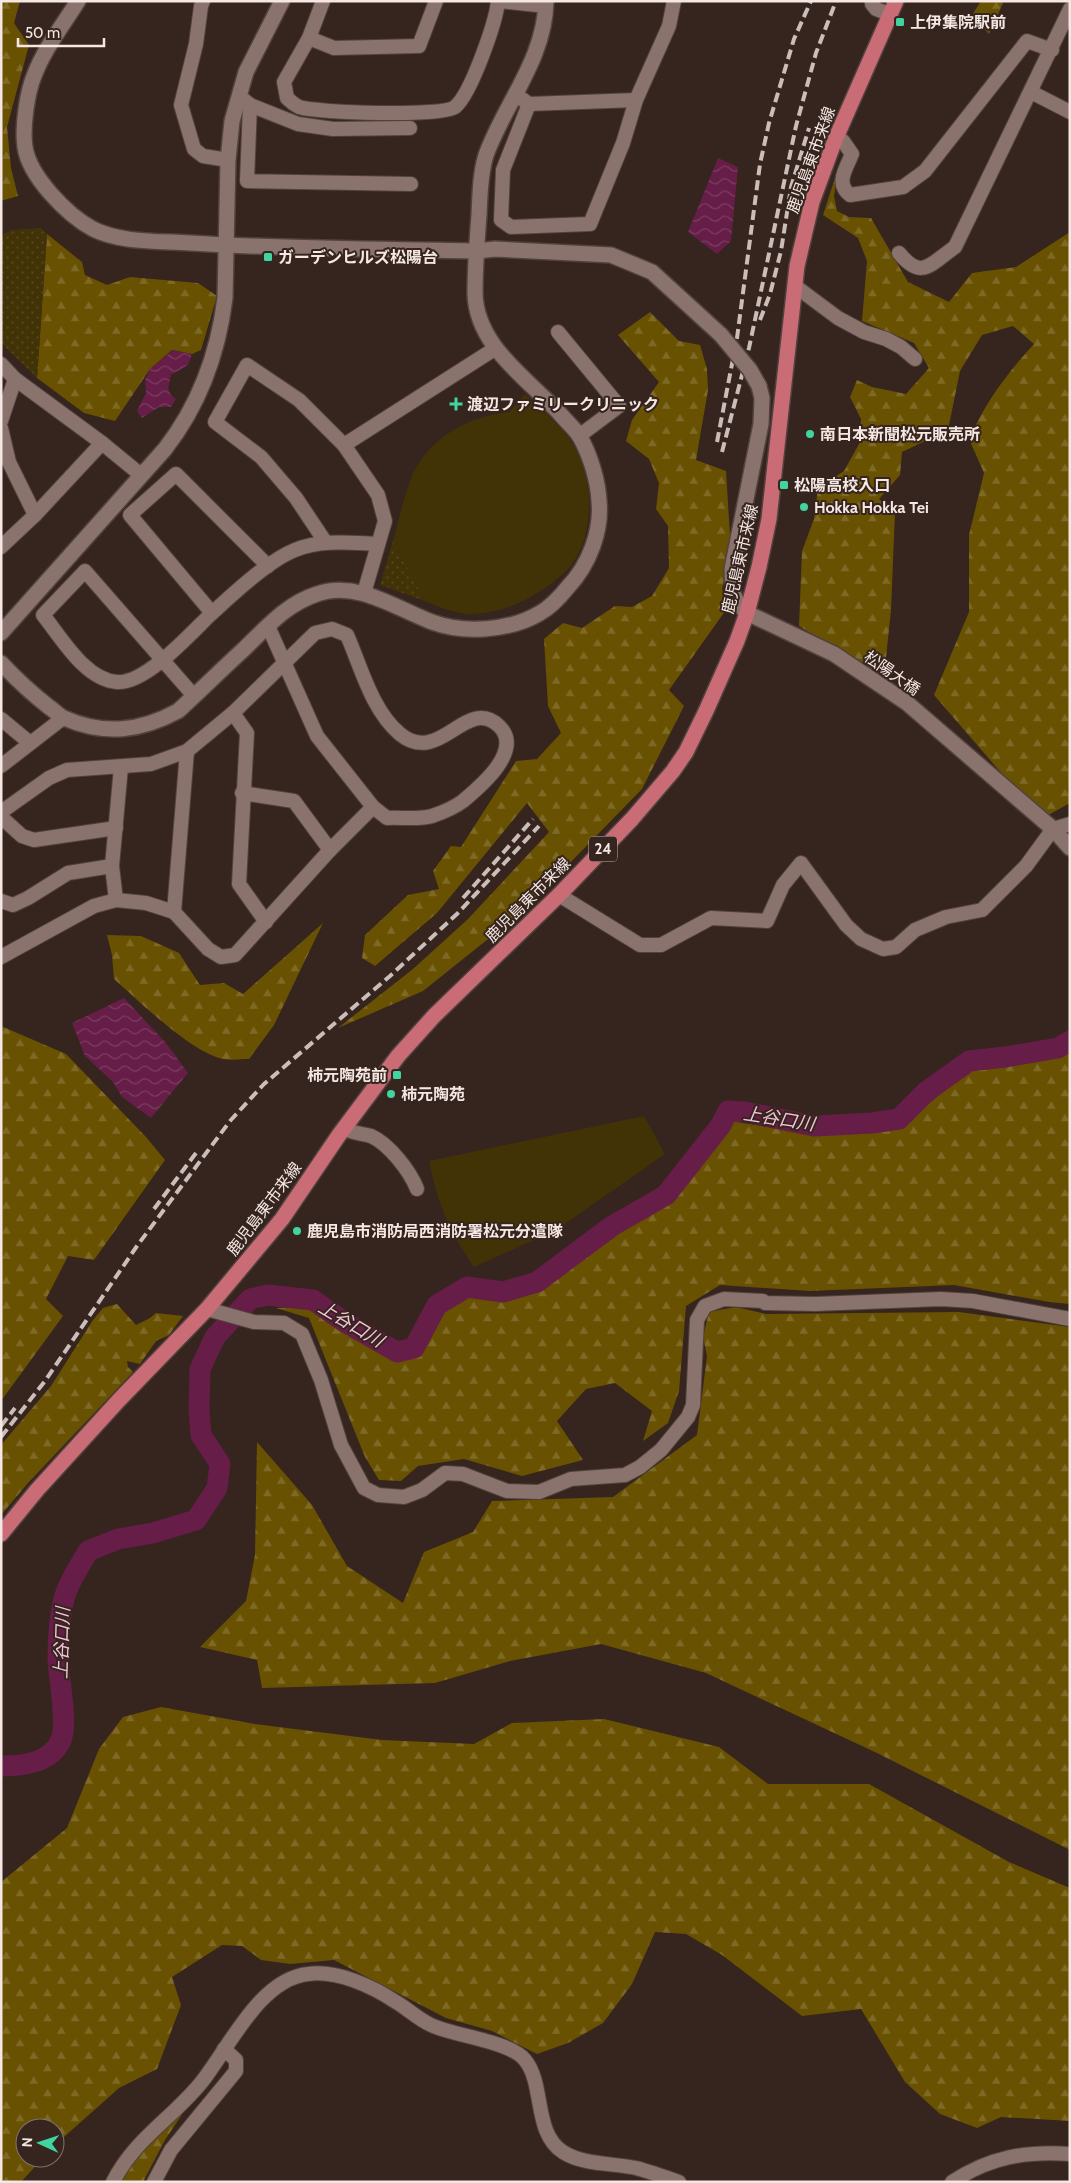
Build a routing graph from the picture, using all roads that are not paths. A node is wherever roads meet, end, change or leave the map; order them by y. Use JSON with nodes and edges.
{"nodes":[{"id":1,"x":78,"y":1,"type":"edge"},
{"id":2,"x":203,"y":1,"type":"edge"},
{"id":3,"x":282,"y":1,"type":"edge"},
{"id":4,"x":323,"y":1,"type":"edge"},
{"id":5,"x":436,"y":1,"type":"edge"},
{"id":6,"x":499,"y":1,"type":"edge"},
{"id":7,"x":674,"y":1,"type":"edge"},
{"id":8,"x":872,"y":1,"type":"edge"},
{"id":9,"x":546,"y":4,"type":"edge"},
{"id":10,"x":892,"y":8,"type":"edge"},
{"id":11,"x":1070,"y":9,"type":"edge"},
{"id":12,"x":309,"y":38,"type":"junction"},
{"id":13,"x":1052,"y":50,"type":"junction"},
{"id":14,"x":1031,"y":92,"type":"junction"},
{"id":15,"x":516,"y":94,"type":"junction"},
{"id":16,"x":238,"y":95,"type":"junction"},
{"id":17,"x":636,"y":100,"type":"junction"},
{"id":18,"x":529,"y":104,"type":"junction"},
{"id":19,"x":250,"y":106,"type":"junction"},
{"id":20,"x":1070,"y":112,"type":"edge"},
{"id":21,"x":410,"y":128,"type":"dead end"},
{"id":22,"x":835,"y":140,"type":"junction"},
{"id":23,"x":228,"y":160,"type":"junction"},
{"id":24,"x":411,"y":184,"type":"dead end"},
{"id":25,"x":225,"y":245,"type":"junction"},
{"id":26,"x":477,"y":251,"type":"junction"},
{"id":27,"x":898,"y":253,"type":"dead end"},
{"id":28,"x":795,"y":286,"type":"junction"},
{"id":29,"x":558,"y":332,"type":"dead end"},
{"id":30,"x":496,"y":348,"type":"junction"},
{"id":31,"x":915,"y":359,"type":"dead end"},
{"id":32,"x":1,"y":364,"type":"edge"},
{"id":33,"x":15,"y":379,"type":"junction"},
{"id":34,"x":1,"y":421,"type":"edge"},
{"id":35,"x":1,"y":428,"type":"edge"},
{"id":36,"x":579,"y":436,"type":"junction"},
{"id":37,"x":102,"y":443,"type":"junction"},
{"id":38,"x":344,"y":445,"type":"junction"},
{"id":39,"x":141,"y":475,"type":"junction"},
{"id":40,"x":35,"y":514,"type":"junction"},
{"id":41,"x":326,"y":543,"type":"junction"},
{"id":42,"x":378,"y":544,"type":"junction"},
{"id":43,"x":1,"y":548,"type":"edge"},
{"id":44,"x":268,"y":566,"type":"junction"},
{"id":45,"x":364,"y":593,"type":"junction"},
{"id":46,"x":212,"y":613,"type":"junction"},
{"id":47,"x":747,"y":613,"type":"junction"},
{"id":48,"x":268,"y":626,"type":"junction"},
{"id":49,"x":1,"y":633,"type":"edge"},
{"id":50,"x":162,"y":661,"type":"junction"},
{"id":51,"x":1,"y":663,"type":"edge"},
{"id":52,"x":284,"y":664,"type":"junction"},
{"id":53,"x":194,"y":696,"type":"junction"},
{"id":54,"x":233,"y":714,"type":"junction"},
{"id":55,"x":63,"y":718,"type":"junction"},
{"id":56,"x":1,"y":719,"type":"edge"},
{"id":57,"x":30,"y":743,"type":"junction"},
{"id":58,"x":187,"y":752,"type":"junction"},
{"id":59,"x":1,"y":766,"type":"edge"},
{"id":60,"x":121,"y":768,"type":"junction"},
{"id":61,"x":242,"y":793,"type":"junction"},
{"id":62,"x":373,"y":807,"type":"junction"},
{"id":63,"x":1,"y":812,"type":"edge"},
{"id":64,"x":1,"y":817,"type":"edge"},
{"id":65,"x":1070,"y":824,"type":"edge"},
{"id":66,"x":116,"y":828,"type":"junction"},
{"id":67,"x":1053,"y":829,"type":"junction"},
{"id":68,"x":1070,"y":848,"type":"edge"},
{"id":69,"x":330,"y":850,"type":"junction"},
{"id":70,"x":112,"y":866,"type":"junction"},
{"id":71,"x":559,"y":895,"type":"junction"},
{"id":72,"x":116,"y":900,"type":"junction"},
{"id":73,"x":1,"y":901,"type":"edge"},
{"id":74,"x":174,"y":912,"type":"junction"},
{"id":75,"x":266,"y":922,"type":"junction"},
{"id":76,"x":1,"y":957,"type":"edge"},
{"id":77,"x":344,"y":1128,"type":"junction"},
{"id":78,"x":417,"y":1189,"type":"dead end"},
{"id":79,"x":207,"y":1309,"type":"junction"},
{"id":80,"x":1070,"y":1319,"type":"edge"},
{"id":81,"x":1,"y":1534,"type":"edge"},
{"id":82,"x":224,"y":2049,"type":"junction"},
{"id":83,"x":1070,"y":2154,"type":"edge"},
{"id":84,"x":112,"y":2182,"type":"edge"},
{"id":85,"x":154,"y":2182,"type":"edge"},
{"id":86,"x":679,"y":2182,"type":"edge"},
{"id":87,"x":952,"y":2182,"type":"edge"}],
"edges":[{"from":1,"to":25,"type":"street"},
{"from":2,"to":23,"type":"street"},
{"from":3,"to":16,"type":"street"},
{"from":4,"to":12,"type":"street"},
{"from":5,"to":12,"type":"street"},
{"from":6,"to":9,"type":"street"},
{"from":6,"to":12,"type":"street"},
{"from":7,"to":17,"type":"street"},
{"from":8,"to":10,"type":"street"},
{"from":9,"to":15,"type":"street"},
{"from":10,"to":22,"type":"main road","name":"鹿児島東市来線","number":"24"},
{"from":11,"to":13,"type":"street"},
{"from":13,"to":14,"type":"street"},
{"from":13,"to":22,"type":"street"},
{"from":14,"to":20,"type":"street"},
{"from":14,"to":27,"type":"street"},
{"from":15,"to":18,"type":"street"},
{"from":15,"to":26,"type":"street"},
{"from":16,"to":19,"type":"street"},
{"from":16,"to":23,"type":"street"},
{"from":17,"to":18,"type":"street"},
{"from":17,"to":18,"type":"street"},
{"from":19,"to":21,"type":"street"},
{"from":19,"to":24,"type":"street"},
{"from":22,"to":28,"type":"main road","name":"鹿児島東市来線","number":"24"},
{"from":23,"to":25,"type":"street"},
{"from":25,"to":26,"type":"street"},
{"from":25,"to":39,"type":"street"},
{"from":26,"to":30,"type":"street"},
{"from":26,"to":47,"type":"street","bridge":true},
{"from":28,"to":31,"type":"street"},
{"from":28,"to":47,"type":"main road","name":"鹿児島東市来線","number":"24"},
{"from":29,"to":36,"type":"street"},
{"from":30,"to":36,"type":"street"},
{"from":30,"to":38,"type":"street"},
{"from":32,"to":33,"type":"street"},
{"from":33,"to":34,"type":"street"},
{"from":33,"to":37,"type":"street"},
{"from":35,"to":40,"type":"street"},
{"from":36,"to":45,"type":"street"},
{"from":37,"to":39,"type":"street"},
{"from":37,"to":40,"type":"street"},
{"from":38,"to":41,"type":"street"},
{"from":38,"to":42,"type":"street"},
{"from":39,"to":49,"type":"street"},
{"from":40,"to":43,"type":"street"},
{"from":41,"to":42,"type":"street"},
{"from":41,"to":44,"type":"street"},
{"from":42,"to":45,"type":"street"},
{"from":44,"to":46,"type":"street"},
{"from":44,"to":46,"type":"street"},
{"from":45,"to":48,"type":"street"},
{"from":46,"to":50,"type":"street"},
{"from":47,"to":67,"type":"street","name":"松陽大橋"},
{"from":47,"to":71,"type":"main road","name":"鹿児島東市来線","number":"24"},
{"from":48,"to":52,"type":"street"},
{"from":48,"to":53,"type":"street"},
{"from":50,"to":50,"type":"street"},
{"from":50,"to":53,"type":"street"},
{"from":51,"to":55,"type":"street"},
{"from":52,"to":54,"type":"street"},
{"from":52,"to":62,"type":"street"},
{"from":52,"to":62,"type":"street"},
{"from":53,"to":55,"type":"street"},
{"from":54,"to":58,"type":"street"},
{"from":54,"to":61,"type":"street"},
{"from":55,"to":57,"type":"street"},
{"from":56,"to":57,"type":"street"},
{"from":57,"to":59,"type":"street"},
{"from":58,"to":60,"type":"street"},
{"from":58,"to":74,"type":"street"},
{"from":60,"to":63,"type":"street"},
{"from":60,"to":66,"type":"street"},
{"from":61,"to":69,"type":"street"},
{"from":61,"to":75,"type":"street"},
{"from":62,"to":69,"type":"street"},
{"from":64,"to":66,"type":"street"},
{"from":65,"to":67,"type":"street"},
{"from":66,"to":70,"type":"street"},
{"from":67,"to":68,"type":"street","name":"松陽大橋"},
{"from":67,"to":71,"type":"street"},
{"from":69,"to":75,"type":"street"},
{"from":70,"to":72,"type":"street"},
{"from":70,"to":73,"type":"street"},
{"from":71,"to":77,"type":"main road","name":"鹿児島東市来線","number":"24"},
{"from":72,"to":74,"type":"street"},
{"from":72,"to":76,"type":"street"},
{"from":74,"to":75,"type":"street"},
{"from":77,"to":78,"type":"street"},
{"from":77,"to":79,"type":"main road","name":"鹿児島東市来線","number":"24"},
{"from":79,"to":80,"type":"street"},
{"from":79,"to":81,"type":"main road","name":"鹿児島東市来線","number":"24"},
{"from":82,"to":84,"type":"street"},
{"from":82,"to":85,"type":"street"},
{"from":82,"to":86,"type":"street"},
{"from":83,"to":87,"type":"street"}]}
